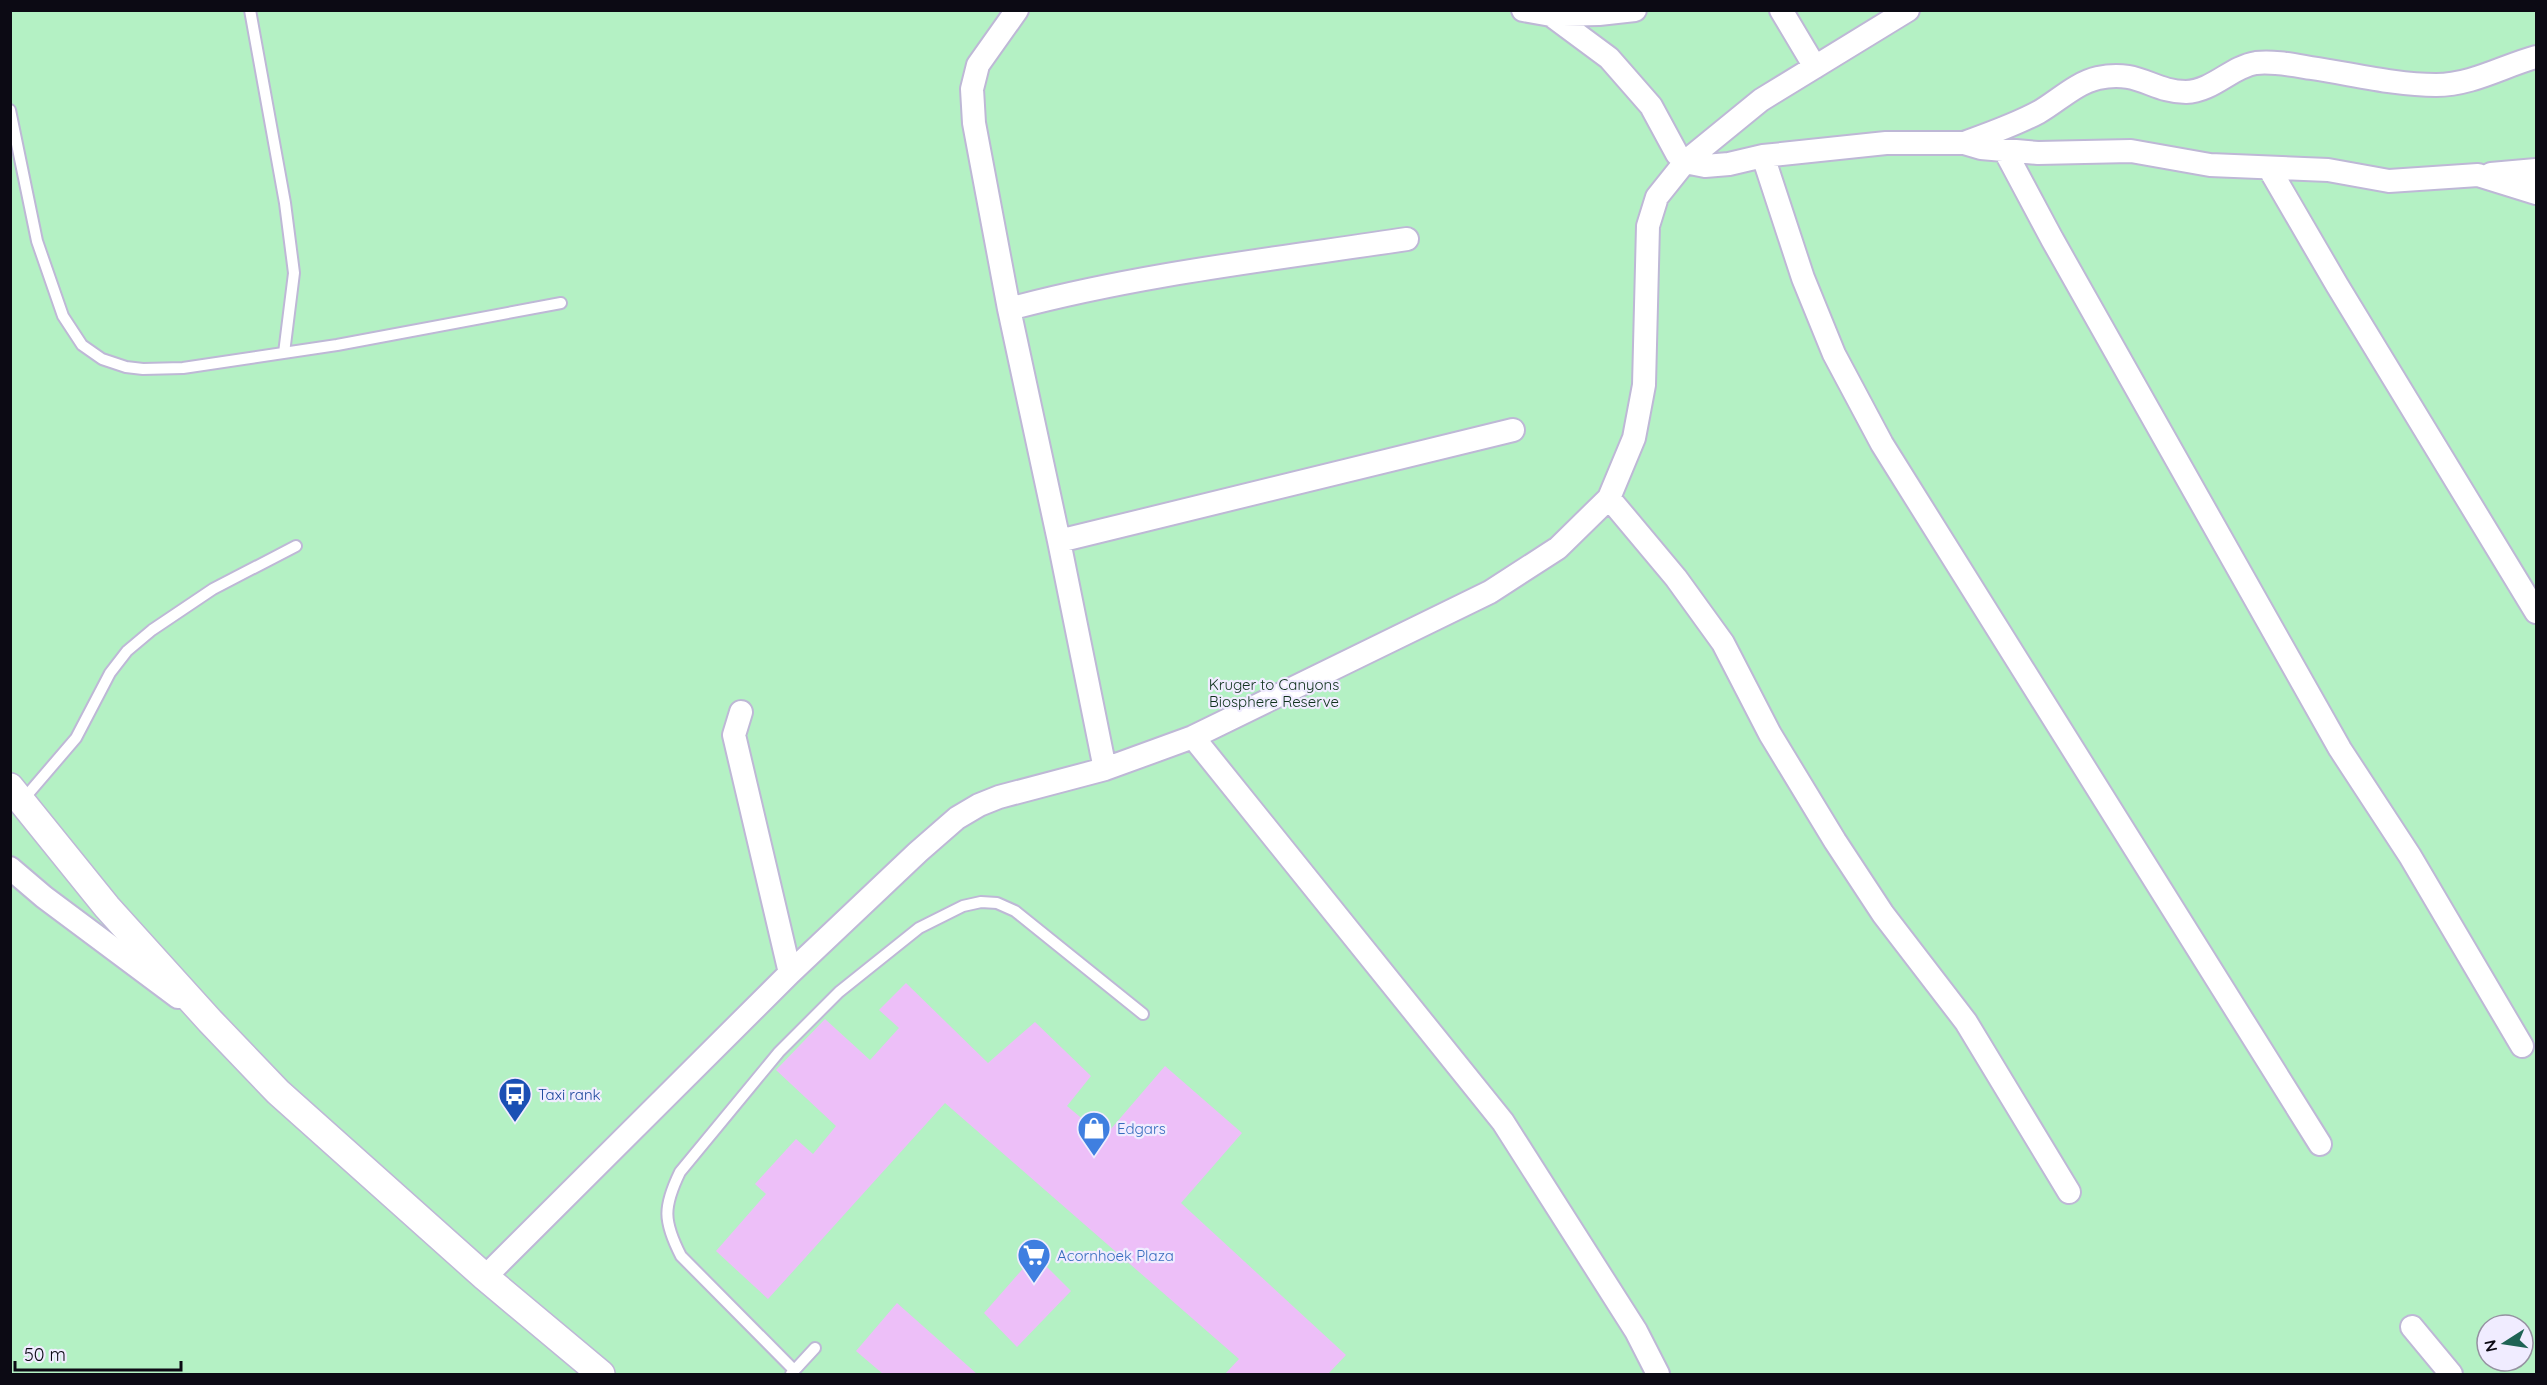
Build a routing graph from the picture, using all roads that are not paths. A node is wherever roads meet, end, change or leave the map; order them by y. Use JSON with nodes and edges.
{"nodes":[{"id":1,"x":250,"y":10,"type":"edge"},
{"id":2,"x":1017,"y":10,"type":"edge"},
{"id":3,"x":1523,"y":10,"type":"edge"},
{"id":4,"x":1635,"y":10,"type":"edge"},
{"id":5,"x":1781,"y":10,"type":"edge"},
{"id":6,"x":1908,"y":10,"type":"edge"},
{"id":7,"x":1551,"y":15,"type":"junction"},
{"id":8,"x":2536,"y":57,"type":"edge"},
{"id":9,"x":1815,"y":67,"type":"junction"},
{"id":10,"x":10,"y":110,"type":"edge"},
{"id":11,"x":1964,"y":143,"type":"junction"},
{"id":12,"x":2005,"y":151,"type":"junction"},
{"id":13,"x":1763,"y":156,"type":"junction"},
{"id":14,"x":1686,"y":162,"type":"junction"},
{"id":15,"x":2270,"y":170,"type":"junction"},
{"id":16,"x":2536,"y":170,"type":"edge"},
{"id":17,"x":2478,"y":175,"type":"junction"},
{"id":18,"x":2536,"y":193,"type":"edge"},
{"id":19,"x":1407,"y":239,"type":"dead end"},
{"id":20,"x":561,"y":303,"type":"dead end"},
{"id":21,"x":1008,"y":309,"type":"junction"},
{"id":22,"x":284,"y":353,"type":"junction"},
{"id":23,"x":1514,"y":430,"type":"dead end"},
{"id":24,"x":1609,"y":498,"type":"junction"},
{"id":25,"x":1059,"y":541,"type":"junction"},
{"id":26,"x":296,"y":546,"type":"dead end"},
{"id":27,"x":2536,"y":612,"type":"edge"},
{"id":28,"x":741,"y":712,"type":"dead end"},
{"id":29,"x":1192,"y":737,"type":"junction"},
{"id":30,"x":1105,"y":769,"type":"junction"},
{"id":31,"x":16,"y":795,"type":"edge"},
{"id":32,"x":10,"y":868,"type":"edge"},
{"id":33,"x":790,"y":973,"type":"junction"},
{"id":34,"x":1143,"y":1014,"type":"dead end"},
{"id":35,"x":210,"y":1021,"type":"junction"},
{"id":36,"x":2522,"y":1046,"type":"dead end"},
{"id":37,"x":2320,"y":1144,"type":"dead end"},
{"id":38,"x":2069,"y":1192,"type":"dead end"},
{"id":39,"x":486,"y":1276,"type":"junction"},
{"id":40,"x":2412,"y":1327,"type":"dead end"},
{"id":41,"x":815,"y":1348,"type":"dead end"},
{"id":42,"x":792,"y":1372,"type":"edge"},
{"id":43,"x":601,"y":1374,"type":"edge"},
{"id":44,"x":1658,"y":1374,"type":"edge"},
{"id":45,"x":2451,"y":1374,"type":"edge"}],
"edges":[{"from":1,"to":22,"type":"lane"},
{"from":2,"to":21,"type":"street"},
{"from":3,"to":7,"type":"street"},
{"from":4,"to":7,"type":"street"},
{"from":5,"to":9,"type":"street"},
{"from":6,"to":9,"type":"street"},
{"from":7,"to":14,"type":"street"},
{"from":8,"to":11,"type":"street"},
{"from":9,"to":14,"type":"street"},
{"from":10,"to":22,"type":"lane"},
{"from":11,"to":12,"type":"street"},
{"from":11,"to":13,"type":"street"},
{"from":12,"to":15,"type":"street"},
{"from":12,"to":36,"type":"street"},
{"from":13,"to":14,"type":"street"},
{"from":13,"to":37,"type":"street"},
{"from":14,"to":24,"type":"street"},
{"from":15,"to":17,"type":"street"},
{"from":15,"to":27,"type":"street"},
{"from":16,"to":17,"type":"street"},
{"from":17,"to":18,"type":"street"},
{"from":19,"to":21,"type":"street"},
{"from":20,"to":22,"type":"lane"},
{"from":21,"to":25,"type":"street"},
{"from":23,"to":25,"type":"street"},
{"from":24,"to":29,"type":"street"},
{"from":24,"to":38,"type":"street"},
{"from":25,"to":30,"type":"street"},
{"from":26,"to":31,"type":"lane"},
{"from":28,"to":33,"type":"street"},
{"from":29,"to":30,"type":"street"},
{"from":29,"to":44,"type":"street"},
{"from":30,"to":33,"type":"street"},
{"from":31,"to":35,"type":"street"},
{"from":32,"to":35,"type":"street"},
{"from":33,"to":39,"type":"street"},
{"from":34,"to":42,"type":"lane"},
{"from":35,"to":39,"type":"street"},
{"from":39,"to":43,"type":"street"},
{"from":40,"to":45,"type":"street"},
{"from":41,"to":42,"type":"lane"}]}
